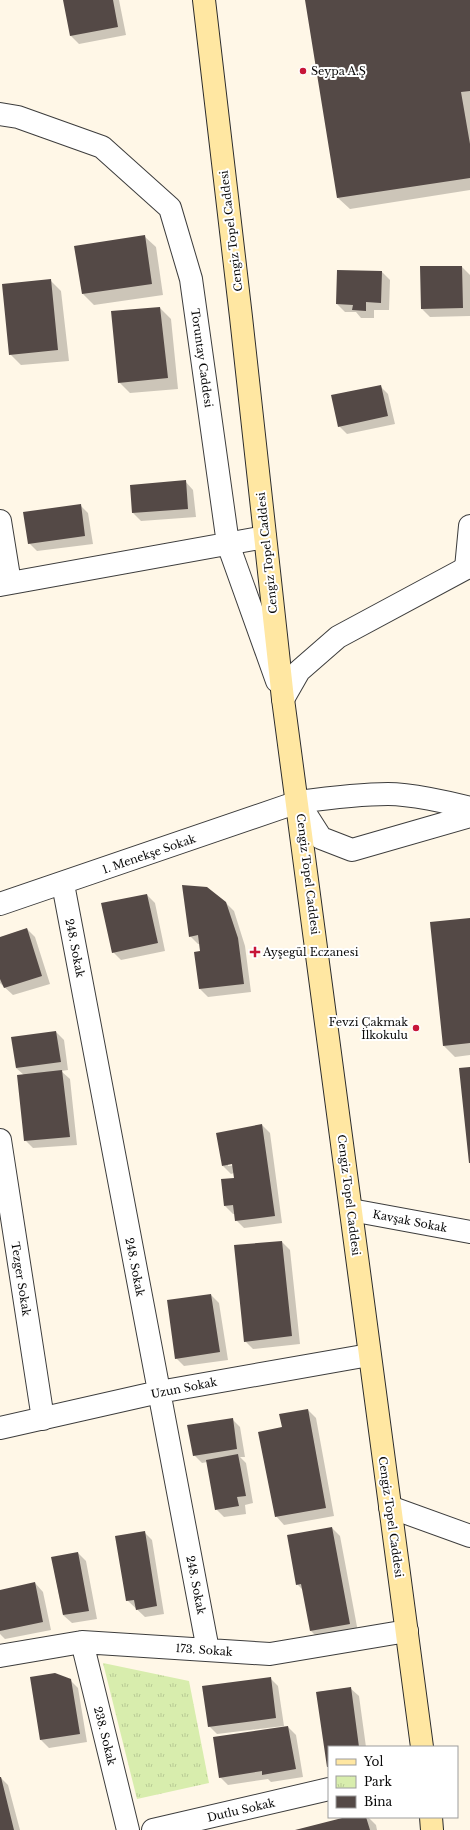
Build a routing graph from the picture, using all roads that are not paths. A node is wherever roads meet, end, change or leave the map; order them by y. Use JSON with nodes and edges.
{"nodes":[{"id":1,"x":204,"y":0,"type":"edge"},
{"id":2,"x":0,"y":114,"type":"edge"},
{"id":3,"x":0,"y":521,"type":"edge"},
{"id":4,"x":470,"y":526,"type":"edge"},
{"id":5,"x":265,"y":537,"type":"junction"},
{"id":6,"x":228,"y":544,"type":"junction"},
{"id":7,"x":468,"y":567,"type":"edge"},
{"id":8,"x":5,"y":584,"type":"edge"},
{"id":9,"x":283,"y":699,"type":"junction"},
{"id":10,"x":298,"y":802,"type":"junction"},
{"id":11,"x":470,"y":808,"type":"edge"},
{"id":12,"x":470,"y":816,"type":"edge"},
{"id":13,"x":63,"y":884,"type":"junction"},
{"id":14,"x":0,"y":904,"type":"edge"},
{"id":15,"x":0,"y":1140,"type":"edge"},
{"id":16,"x":351,"y":1210,"type":"junction"},
{"id":17,"x":470,"y":1232,"type":"edge"},
{"id":18,"x":370,"y":1355,"type":"junction"},
{"id":19,"x":159,"y":1392,"type":"junction"},
{"id":20,"x":43,"y":1419,"type":"junction"},
{"id":21,"x":0,"y":1428,"type":"edge"},
{"id":22,"x":390,"y":1507,"type":"junction"},
{"id":23,"x":470,"y":1536,"type":"edge"},
{"id":24,"x":407,"y":1631,"type":"junction"},
{"id":25,"x":82,"y":1642,"type":"junction"},
{"id":26,"x":208,"y":1650,"type":"junction"},
{"id":27,"x":0,"y":1656,"type":"edge"},
{"id":28,"x":422,"y":1746,"type":"edge"},
{"id":29,"x":328,"y":1790,"type":"edge"},
{"id":30,"x":430,"y":1818,"type":"edge"},
{"id":31,"x":128,"y":1830,"type":"edge"},
{"id":32,"x":153,"y":1830,"type":"edge"},
{"id":33,"x":432,"y":1830,"type":"edge"}],
"edges":[{"from":1,"to":5,"type":"main road","name":"Cengiz Topel Caddesi"},
{"from":2,"to":6,"type":"street","name":"Toruntay Caddesi"},
{"from":3,"to":8,"type":"street"},
{"from":4,"to":7,"type":"street"},
{"from":5,"to":6,"type":"street"},
{"from":5,"to":9,"type":"main road","name":"Cengiz Topel Caddesi"},
{"from":6,"to":8,"type":"street"},
{"from":6,"to":9,"type":"street","name":"Toruntay Caddesi"},
{"from":7,"to":9,"type":"street"},
{"from":9,"to":10,"type":"main road","name":"Cengiz Topel Caddesi"},
{"from":10,"to":11,"type":"street","name":"1. Menekşe Sokak"},
{"from":10,"to":12,"type":"street"},
{"from":10,"to":13,"type":"street","name":"1. Menekşe Sokak"},
{"from":10,"to":16,"type":"main road","name":"Cengiz Topel Caddesi"},
{"from":13,"to":14,"type":"street","name":"1. Menekşe Sokak"},
{"from":13,"to":19,"type":"street","name":"248. Sokak"},
{"from":15,"to":20,"type":"street","name":"Tezger Sokak"},
{"from":16,"to":17,"type":"street","name":"Kavşak Sokak"},
{"from":16,"to":18,"type":"main road","name":"Cengiz Topel Caddesi"},
{"from":18,"to":19,"type":"street","name":"Uzun Sokak"},
{"from":18,"to":22,"type":"main road","name":"Cengiz Topel Caddesi"},
{"from":19,"to":20,"type":"street","name":"Uzun Sokak"},
{"from":19,"to":26,"type":"street","name":"248. Sokak"},
{"from":20,"to":21,"type":"street","name":"Uzun Sokak"},
{"from":22,"to":23,"type":"street"},
{"from":22,"to":24,"type":"main road","name":"Cengiz Topel Caddesi"},
{"from":24,"to":26,"type":"street","name":"173. Sokak"},
{"from":24,"to":28,"type":"main road","name":"Cengiz Topel Caddesi"},
{"from":25,"to":26,"type":"street","name":"173. Sokak"},
{"from":25,"to":27,"type":"street","name":"173. Sokak"},
{"from":25,"to":31,"type":"street","name":"238. Sokak"},
{"from":29,"to":32,"type":"street","name":"Dutlu Sokak"},
{"from":30,"to":33,"type":"main road"}]}
